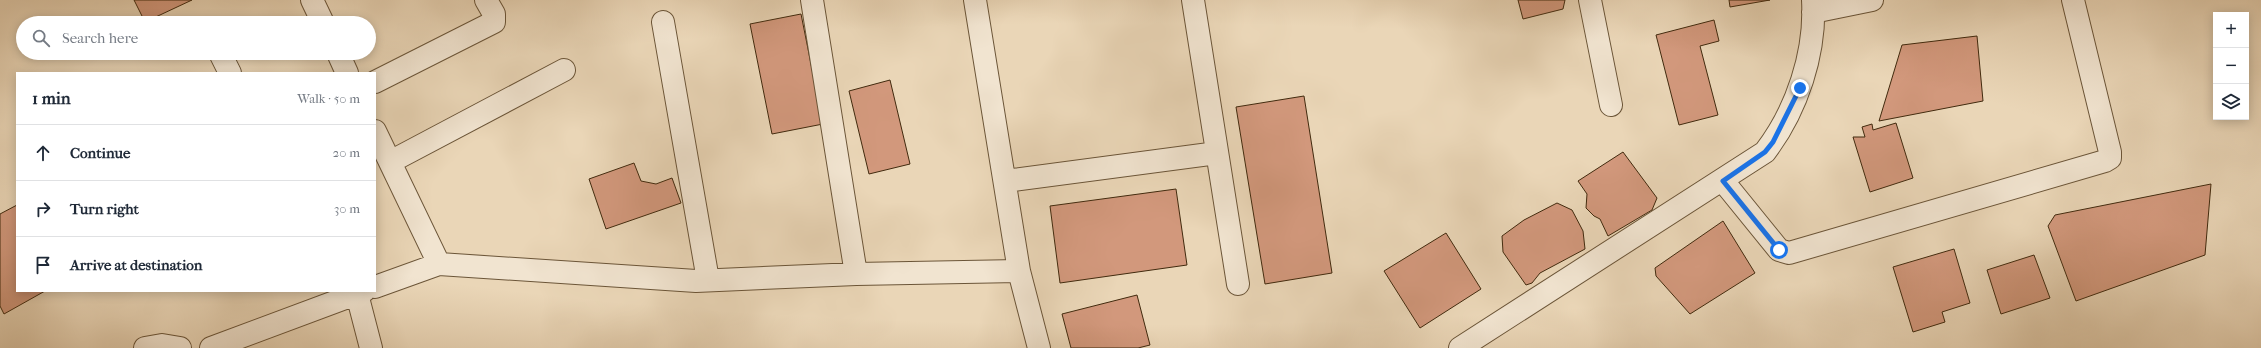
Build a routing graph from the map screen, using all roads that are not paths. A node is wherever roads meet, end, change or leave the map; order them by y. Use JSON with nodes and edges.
{"nodes":[{"id":1,"x":312,"y":0,"type":"edge"},
{"id":2,"x":486,"y":0,"type":"edge"},
{"id":3,"x":812,"y":0,"type":"edge"},
{"id":4,"x":975,"y":0,"type":"edge"},
{"id":5,"x":1193,"y":0,"type":"edge"},
{"id":6,"x":1590,"y":0,"type":"edge"},
{"id":7,"x":1872,"y":0,"type":"edge"},
{"id":8,"x":2073,"y":0,"type":"edge"},
{"id":9,"x":1813,"y":6,"type":"edge"},
{"id":10,"x":320,"y":16,"type":"edge"},
{"id":11,"x":663,"y":22,"type":"dead end"},
{"id":12,"x":224,"y":60,"type":"edge"},
{"id":13,"x":341,"y":60,"type":"edge"},
{"id":14,"x":564,"y":70,"type":"dead end"},
{"id":15,"x":230,"y":72,"type":"edge"},
{"id":16,"x":347,"y":72,"type":"edge"},
{"id":17,"x":376,"y":81,"type":"edge"},
{"id":18,"x":1611,"y":105,"type":"dead end"},
{"id":19,"x":376,"y":133,"type":"edge"},
{"id":20,"x":1217,"y":153,"type":"junction"},
{"id":21,"x":390,"y":162,"type":"junction"},
{"id":22,"x":1005,"y":181,"type":"junction"},
{"id":23,"x":1723,"y":181,"type":"junction"},
{"id":24,"x":439,"y":264,"type":"junction"},
{"id":25,"x":1019,"y":271,"type":"junction"},
{"id":26,"x":856,"y":274,"type":"junction"},
{"id":27,"x":708,"y":280,"type":"junction"},
{"id":28,"x":1238,"y":284,"type":"dead end"},
{"id":29,"x":376,"y":286,"type":"edge"},
{"id":30,"x":360,"y":292,"type":"edge"},
{"id":31,"x":365,"y":292,"type":"edge"},
{"id":32,"x":237,"y":343,"type":"edge"},
{"id":33,"x":145,"y":348,"type":"edge"},
{"id":34,"x":180,"y":348,"type":"edge"},
{"id":35,"x":211,"y":348,"type":"edge"},
{"id":36,"x":371,"y":348,"type":"edge"},
{"id":37,"x":1039,"y":348,"type":"edge"},
{"id":38,"x":1460,"y":348,"type":"edge"}],
"edges":[{"from":1,"to":10,"type":"street"},
{"from":2,"to":17,"type":"street"},
{"from":3,"to":26,"type":"street"},
{"from":4,"to":22,"type":"street"},
{"from":5,"to":20,"type":"street"},
{"from":6,"to":18,"type":"street"},
{"from":7,"to":9,"type":"street"},
{"from":8,"to":23,"type":"street"},
{"from":9,"to":23,"type":"street"},
{"from":11,"to":27,"type":"street"},
{"from":12,"to":15,"type":"street"},
{"from":13,"to":16,"type":"street"},
{"from":14,"to":21,"type":"street"},
{"from":19,"to":21,"type":"street"},
{"from":20,"to":22,"type":"street"},
{"from":20,"to":28,"type":"street"},
{"from":21,"to":24,"type":"street"},
{"from":22,"to":25,"type":"street"},
{"from":23,"to":38,"type":"street"},
{"from":24,"to":27,"type":"street"},
{"from":24,"to":29,"type":"street"},
{"from":25,"to":26,"type":"street"},
{"from":25,"to":37,"type":"street"},
{"from":26,"to":27,"type":"street"},
{"from":30,"to":32,"type":"street"},
{"from":31,"to":36,"type":"street"},
{"from":32,"to":35,"type":"street"},
{"from":33,"to":34,"type":"street"}]}
